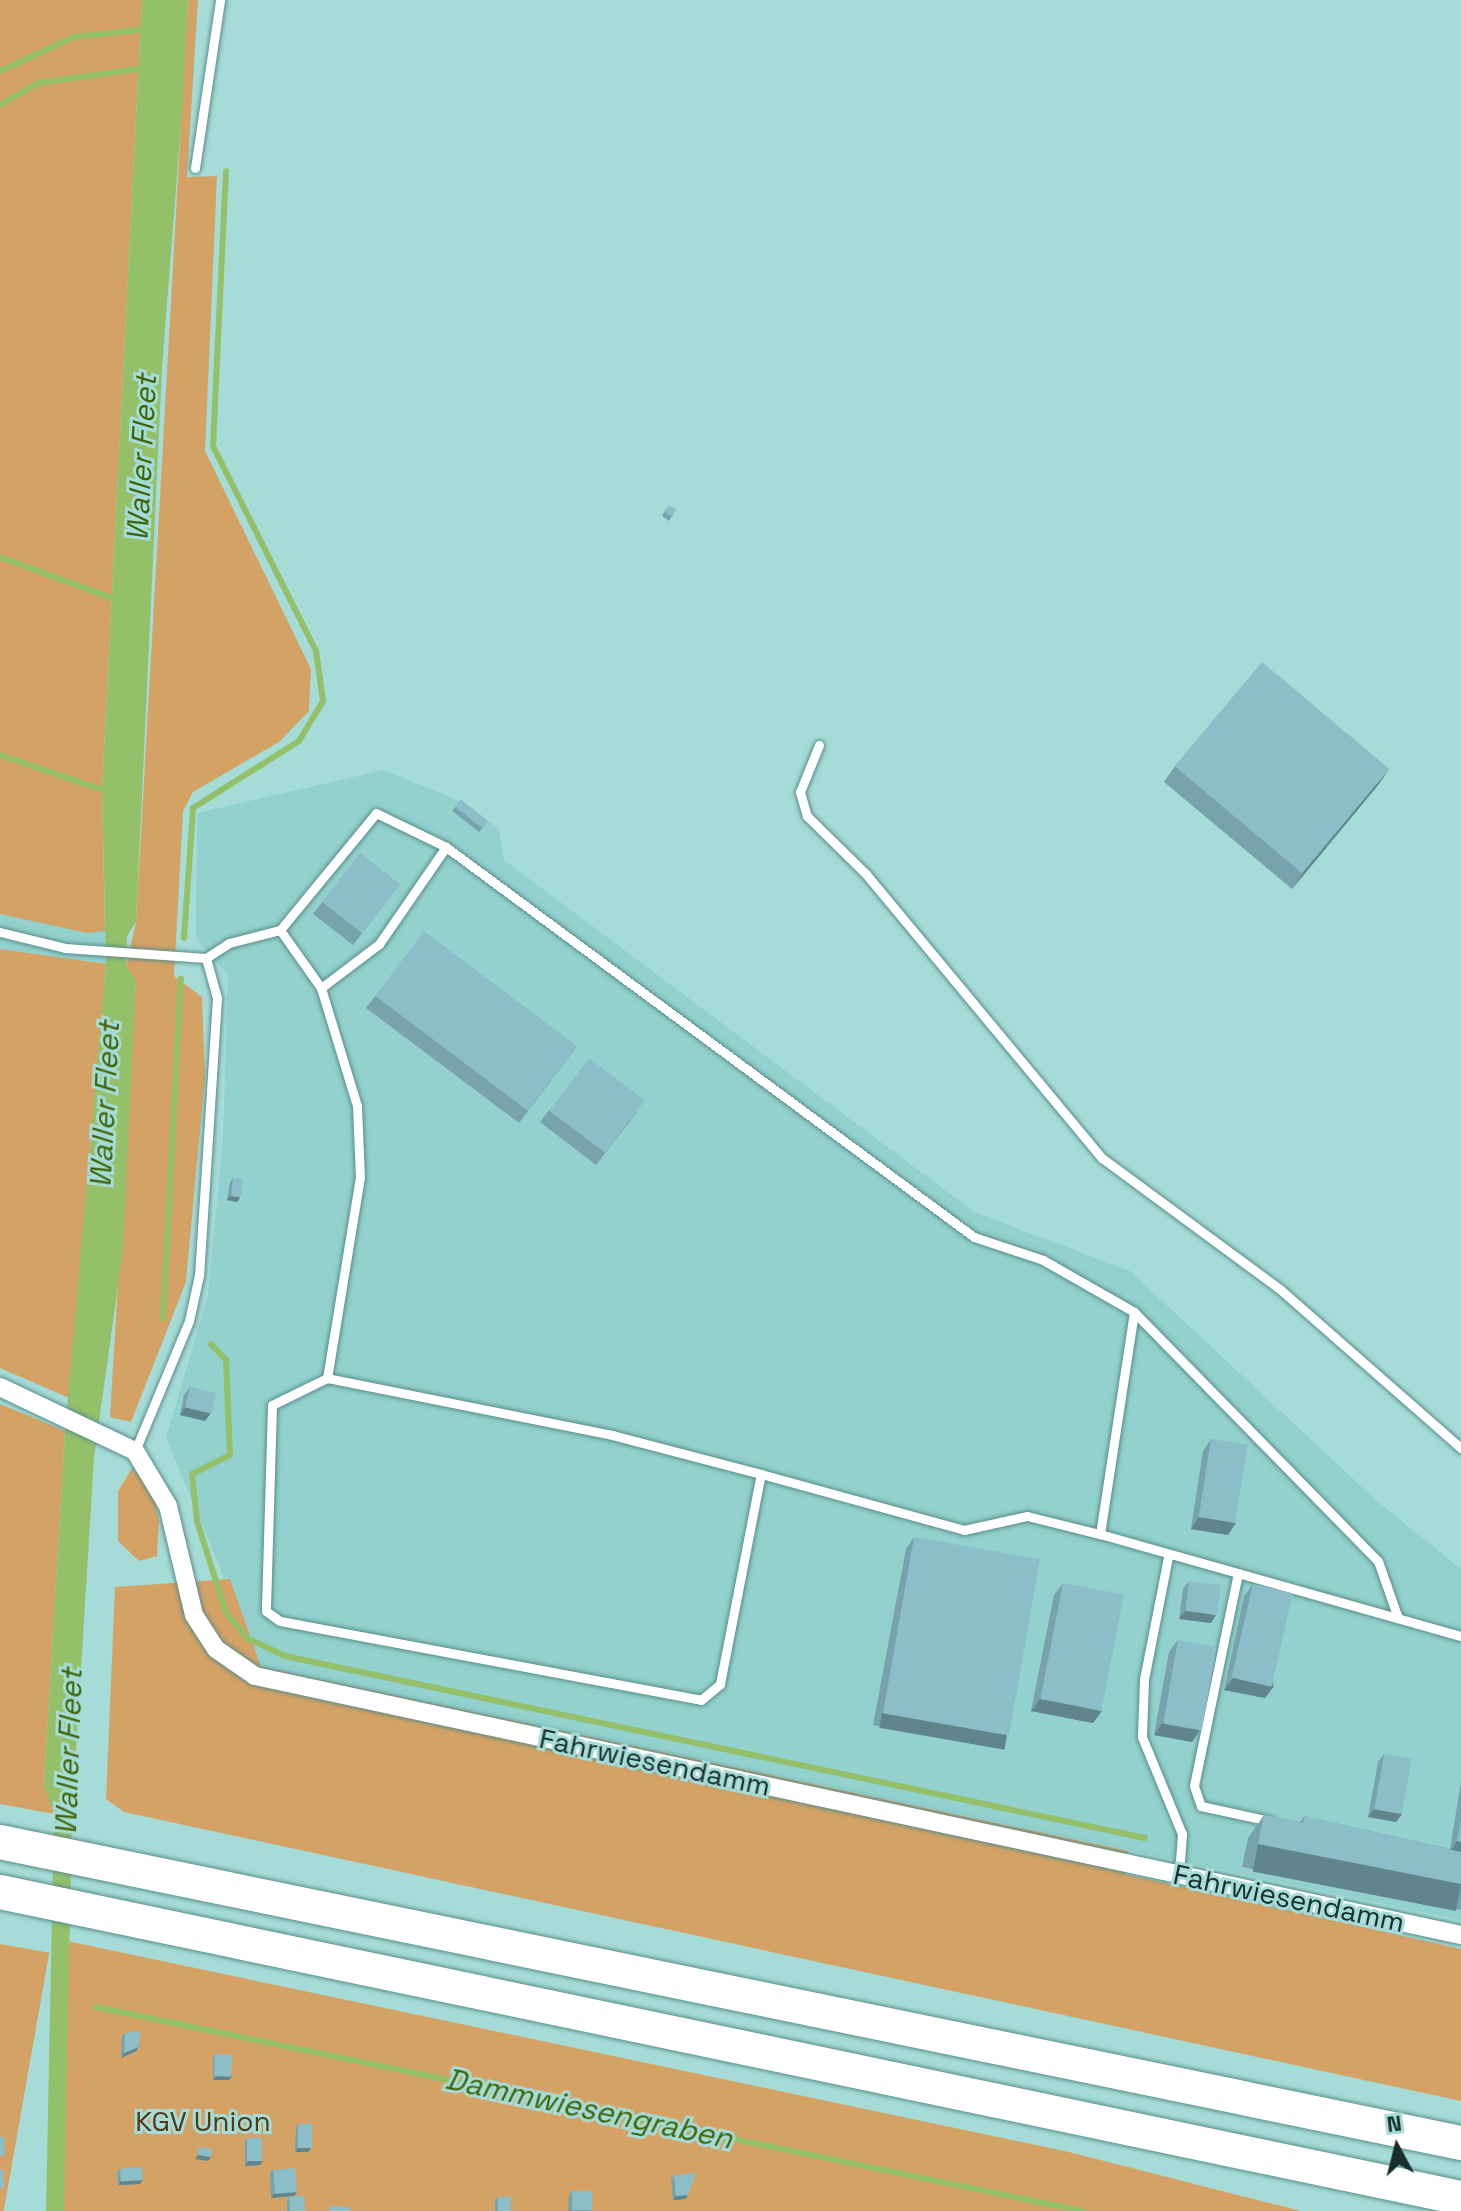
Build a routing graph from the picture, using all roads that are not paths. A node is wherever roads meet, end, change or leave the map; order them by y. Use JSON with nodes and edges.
{"nodes":[{"id":1,"x":220,"y":0,"type":"edge"},
{"id":2,"x":195,"y":168,"type":"dead end"},
{"id":3,"x":819,"y":745,"type":"dead end"},
{"id":4,"x":446,"y":847,"type":"junction"},
{"id":5,"x":280,"y":930,"type":"junction"},
{"id":6,"x":0,"y":932,"type":"edge"},
{"id":7,"x":206,"y":958,"type":"junction"},
{"id":8,"x":321,"y":988,"type":"junction"},
{"id":9,"x":1134,"y":1312,"type":"junction"},
{"id":10,"x":327,"y":1378,"type":"junction"},
{"id":11,"x":0,"y":1387,"type":"edge"},
{"id":12,"x":1461,"y":1448,"type":"edge"},
{"id":13,"x":135,"y":1451,"type":"junction"},
{"id":14,"x":761,"y":1474,"type":"junction"},
{"id":15,"x":1100,"y":1534,"type":"junction"},
{"id":16,"x":1168,"y":1557,"type":"junction"},
{"id":17,"x":1238,"y":1573,"type":"junction"},
{"id":18,"x":1398,"y":1618,"type":"junction"},
{"id":19,"x":1461,"y":1636,"type":"edge"},
{"id":20,"x":1284,"y":1824,"type":"edge"},
{"id":21,"x":12,"y":1845,"type":"edge"},
{"id":22,"x":1179,"y":1875,"type":"junction"},
{"id":23,"x":16,"y":1895,"type":"edge"},
{"id":24,"x":1461,"y":1935,"type":"edge"},
{"id":25,"x":1461,"y":2143,"type":"edge"},
{"id":26,"x":1461,"y":2198,"type":"edge"}],
"edges":[{"from":1,"to":2,"type":"lane"},
{"from":3,"to":12,"type":"lane"},
{"from":4,"to":5,"type":"lane"},
{"from":4,"to":8,"type":"lane"},
{"from":4,"to":9,"type":"lane"},
{"from":5,"to":7,"type":"lane"},
{"from":5,"to":8,"type":"lane"},
{"from":6,"to":7,"type":"lane"},
{"from":7,"to":13,"type":"lane"},
{"from":8,"to":10,"type":"lane"},
{"from":9,"to":15,"type":"lane"},
{"from":9,"to":18,"type":"lane"},
{"from":10,"to":14,"type":"lane"},
{"from":10,"to":14,"type":"lane"},
{"from":11,"to":13,"type":"street","name":"Fahrwiesendamm"},
{"from":13,"to":22,"type":"street","name":"Fahrwiesendamm"},
{"from":14,"to":15,"type":"lane"},
{"from":15,"to":16,"type":"lane"},
{"from":16,"to":17,"type":"lane"},
{"from":16,"to":22,"type":"lane"},
{"from":17,"to":18,"type":"lane"},
{"from":17,"to":20,"type":"lane"},
{"from":18,"to":19,"type":"lane"},
{"from":21,"to":25,"type":"highway"},
{"from":22,"to":24,"type":"street","name":"Fahrwiesendamm"},
{"from":23,"to":26,"type":"highway"}]}
